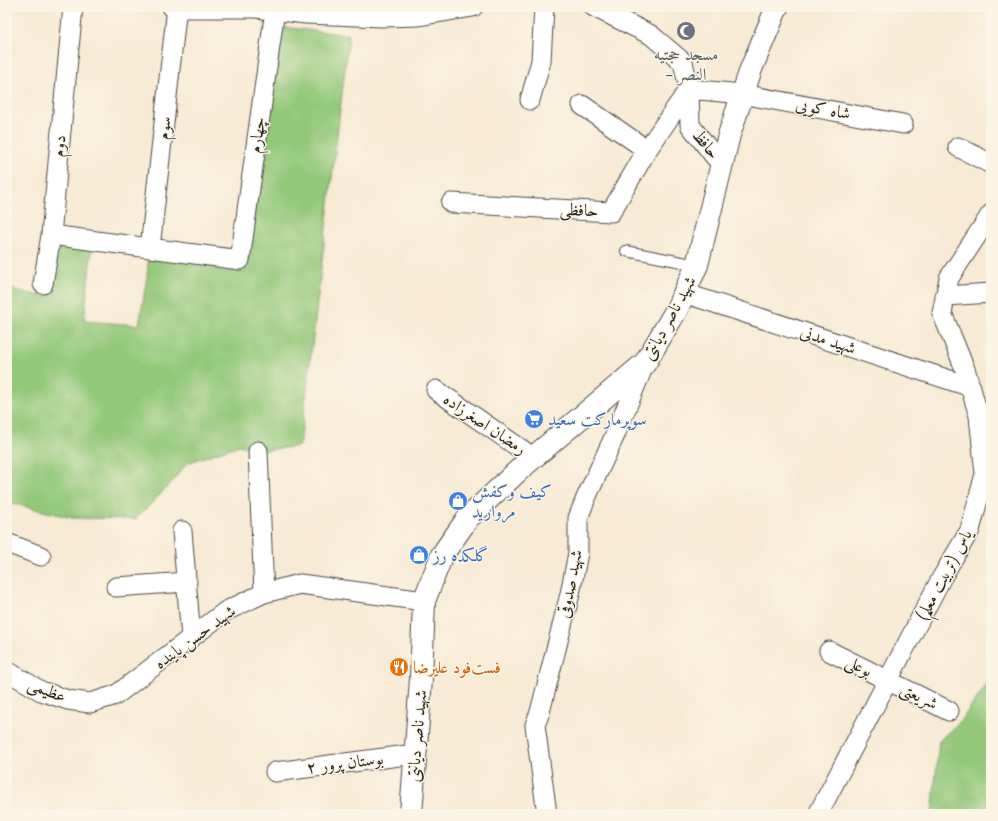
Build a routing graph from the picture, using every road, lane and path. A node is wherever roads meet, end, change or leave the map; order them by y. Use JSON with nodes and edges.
{"nodes":[{"id":1,"x":73,"y":7,"type":"edge"},
{"id":2,"x":172,"y":7,"type":"edge"},
{"id":3,"x":473,"y":7,"type":"edge"},
{"id":4,"x":544,"y":7,"type":"edge"},
{"id":5,"x":594,"y":7,"type":"edge"},
{"id":6,"x":777,"y":7,"type":"edge"},
{"id":7,"x":178,"y":8,"type":"edge"},
{"id":8,"x":275,"y":10,"type":"junction"},
{"id":9,"x":339,"y":11,"type":"edge"},
{"id":10,"x":689,"y":89,"type":"junction"},
{"id":11,"x":742,"y":94,"type":"junction"},
{"id":12,"x":530,"y":100,"type":"dead end"},
{"id":13,"x":582,"y":105,"type":"dead end"},
{"id":14,"x":903,"y":124,"type":"dead end"},
{"id":15,"x":958,"y":147,"type":"dead end"},
{"id":16,"x":647,"y":150,"type":"junction"},
{"id":17,"x":723,"y":163,"type":"junction"},
{"id":18,"x":991,"y":164,"type":"edge"},
{"id":19,"x":450,"y":203,"type":"dead end"},
{"id":20,"x":991,"y":214,"type":"edge"},
{"id":21,"x":51,"y":235,"type":"junction"},
{"id":22,"x":150,"y":248,"type":"junction"},
{"id":23,"x":626,"y":251,"type":"dead end"},
{"id":24,"x":697,"y":265,"type":"junction"},
{"id":25,"x":43,"y":284,"type":"dead end"},
{"id":26,"x":684,"y":293,"type":"junction"},
{"id":27,"x":991,"y":293,"type":"edge"},
{"id":28,"x":945,"y":296,"type":"junction"},
{"id":29,"x":645,"y":363,"type":"junction"},
{"id":30,"x":971,"y":387,"type":"junction"},
{"id":31,"x":436,"y":390,"type":"dead end"},
{"id":32,"x":986,"y":431,"type":"edge"},
{"id":33,"x":258,"y":451,"type":"dead end"},
{"id":34,"x":534,"y":458,"type":"junction"},
{"id":35,"x":182,"y":531,"type":"dead end"},
{"id":36,"x":7,"y":543,"type":"edge"},
{"id":37,"x":41,"y":556,"type":"dead end"},
{"id":38,"x":187,"y":582,"type":"junction"},
{"id":39,"x":116,"y":587,"type":"dead end"},
{"id":40,"x":264,"y":593,"type":"junction"},
{"id":41,"x":424,"y":601,"type":"junction"},
{"id":42,"x":191,"y":638,"type":"junction"},
{"id":43,"x":830,"y":651,"type":"dead end"},
{"id":44,"x":7,"y":671,"type":"edge"},
{"id":45,"x":888,"y":681,"type":"junction"},
{"id":46,"x":90,"y":703,"type":"joint"},
{"id":47,"x":949,"y":711,"type":"dead end"},
{"id":48,"x":415,"y":754,"type":"junction"},
{"id":49,"x":275,"y":772,"type":"dead end"},
{"id":50,"x":411,"y":814,"type":"edge"},
{"id":51,"x":547,"y":814,"type":"edge"},
{"id":52,"x":818,"y":814,"type":"edge"}],
"edges":[{"from":1,"to":21,"type":"street","name":"دوم"},
{"from":2,"to":7,"type":"street"},
{"from":3,"to":9,"type":"street"},
{"from":4,"to":12,"type":"street"},
{"from":5,"to":10,"type":"street","name":"حافظ"},
{"from":6,"to":11,"type":"main road","name":"شهید ناصر دیانتی"},
{"from":7,"to":8,"type":"street"},
{"from":7,"to":22,"type":"street","name":"سوم"},
{"from":8,"to":9,"type":"street"},
{"from":8,"to":22,"type":"street","name":"چهارم"},
{"from":10,"to":11,"type":"street","name":"شاه کویی"},
{"from":10,"to":16,"type":"street","name":"حافظی"},
{"from":10,"to":17,"type":"street","name":"حافظ"},
{"from":11,"to":14,"type":"street","name":"شاه کویی"},
{"from":11,"to":17,"type":"main road","name":"شهید ناصر دیانتی"},
{"from":13,"to":16,"type":"street"},
{"from":15,"to":18,"type":"street"},
{"from":16,"to":19,"type":"street","name":"حافظی"},
{"from":17,"to":24,"type":"main road","name":"شهید ناصر دیانتی"},
{"from":20,"to":28,"type":"street","name":"یاس (تربیت معلم)"},
{"from":21,"to":22,"type":"street"},
{"from":21,"to":25,"type":"street","name":"دوم"},
{"from":23,"to":24,"type":"lane"},
{"from":24,"to":26,"type":"main road","name":"شهید ناصر دیانتی"},
{"from":26,"to":29,"type":"main road","name":"شهید ناصر دیانتی"},
{"from":26,"to":30,"type":"street","name":"شهید مدنی"},
{"from":27,"to":28,"type":"street"},
{"from":28,"to":30,"type":"street","name":"یاس (تربیت معلم)"},
{"from":29,"to":34,"type":"main road","name":"شهید ناصر دیانتی"},
{"from":29,"to":51,"type":"street","name":"شهید صدوقی"},
{"from":30,"to":32,"type":"street","name":"یاس (تربیت معلم)"},
{"from":31,"to":34,"type":"street","name":"رمضان اصغرزاده"},
{"from":32,"to":45,"type":"street","name":"یاس (تربیت معلم)"},
{"from":33,"to":40,"type":"street"},
{"from":34,"to":41,"type":"main road","name":"شهید ناصر دیانتی"},
{"from":35,"to":38,"type":"street"},
{"from":36,"to":37,"type":"street"},
{"from":38,"to":39,"type":"street"},
{"from":38,"to":42,"type":"street"},
{"from":40,"to":41,"type":"street","name":"شهید حسن پاینده"},
{"from":40,"to":42,"type":"street","name":"شهید حسن پاینده"},
{"from":41,"to":48,"type":"main road","name":"شهید ناصر دیانتی"},
{"from":42,"to":46,"type":"street","name":"شهید حسن پاینده"},
{"from":43,"to":45,"type":"street","name":"بوعلی"},
{"from":44,"to":46,"type":"street","name":"عظیمی"},
{"from":45,"to":47,"type":"street","name":"شریعتی"},
{"from":45,"to":52,"type":"street","name":"یاس (تربیت معلم)"},
{"from":48,"to":49,"type":"street","name":"بوستان پرور ۲"},
{"from":48,"to":50,"type":"main road","name":"شهید ناصر دیانتی"}]}
